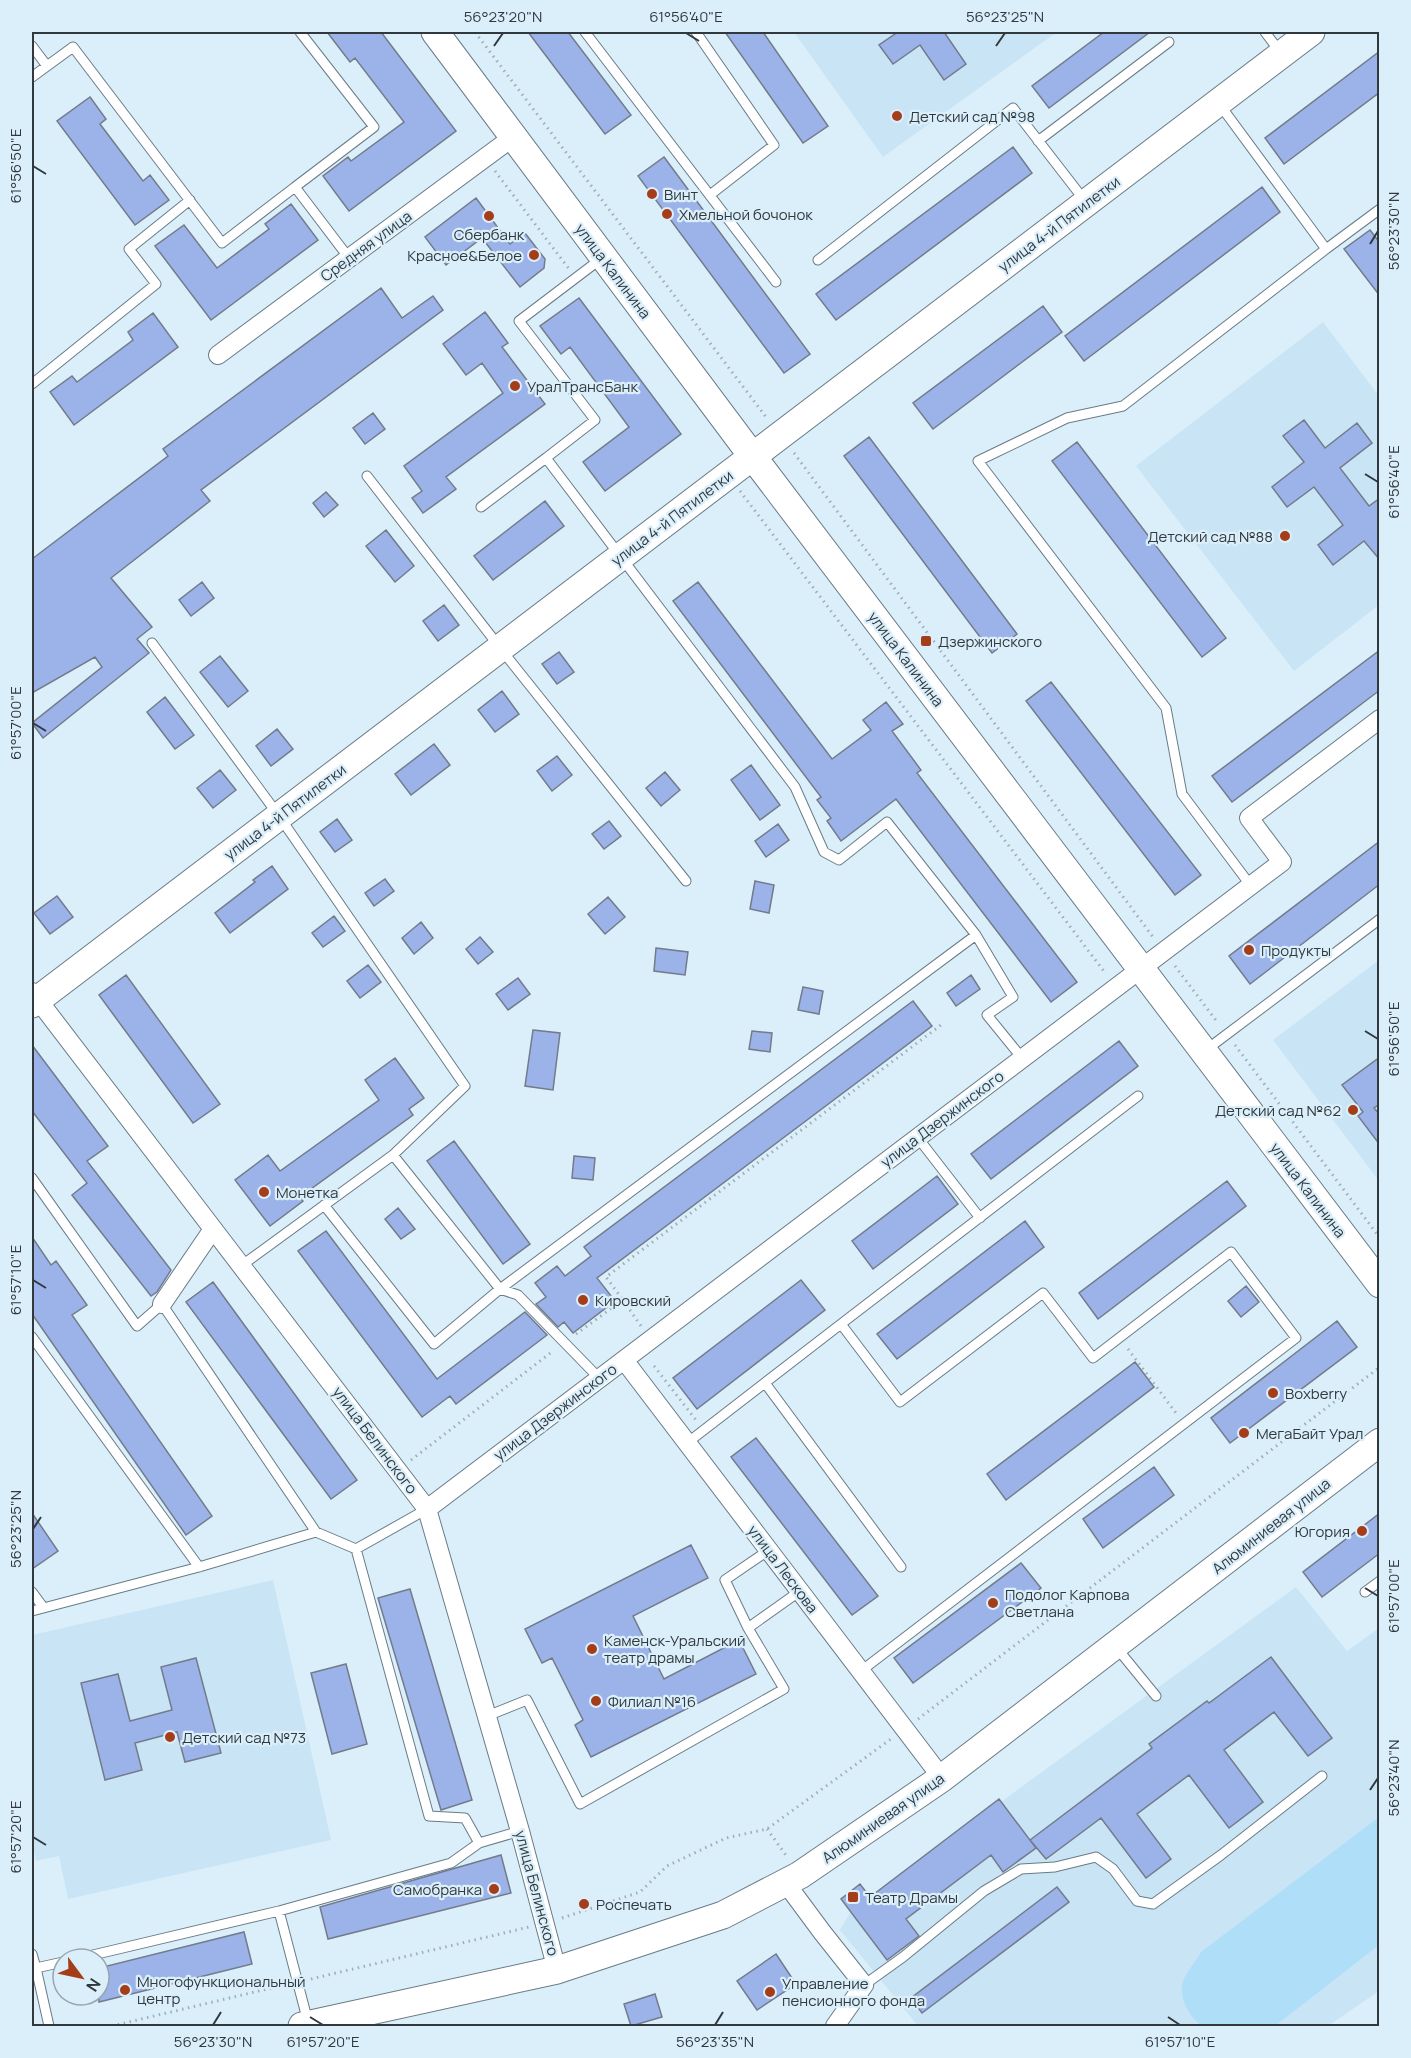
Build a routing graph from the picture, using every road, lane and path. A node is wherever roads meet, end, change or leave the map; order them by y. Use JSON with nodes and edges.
{"nodes":[{"id":1,"x":300,"y":32,"type":"edge"},
{"id":2,"x":435,"y":32,"type":"edge"},
{"id":3,"x":475,"y":32,"type":"edge"},
{"id":4,"x":585,"y":32,"type":"edge"},
{"id":5,"x":696,"y":32,"type":"edge"},
{"id":6,"x":1265,"y":32,"type":"edge"},
{"id":7,"x":1311,"y":32,"type":"edge"},
{"id":8,"x":1169,"y":42,"type":"dead end"},
{"id":9,"x":32,"y":46,"type":"edge"},
{"id":10,"x":1282,"y":54,"type":"junction"},
{"id":11,"x":47,"y":66,"type":"junction"},
{"id":12,"x":32,"y":77,"type":"edge"},
{"id":13,"x":1218,"y":103,"type":"junction"},
{"id":14,"x":513,"y":137,"type":"junction"},
{"id":15,"x":1038,"y":141,"type":"junction"},
{"id":16,"x":485,"y":158,"type":"junction"},
{"id":17,"x":295,"y":187,"type":"junction"},
{"id":18,"x":710,"y":195,"type":"junction"},
{"id":19,"x":190,"y":200,"type":"junction"},
{"id":20,"x":1086,"y":203,"type":"junction"},
{"id":21,"x":1380,"y":209,"type":"edge"},
{"id":22,"x":1326,"y":249,"type":"junction"},
{"id":23,"x":603,"y":257,"type":"junction"},
{"id":24,"x":350,"y":258,"type":"junction"},
{"id":25,"x":818,"y":260,"type":"dead end"},
{"id":26,"x":576,"y":278,"type":"junction"},
{"id":27,"x":776,"y":282,"type":"dead end"},
{"id":28,"x":218,"y":355,"type":"dead end"},
{"id":29,"x":32,"y":384,"type":"edge"},
{"id":30,"x":780,"y":436,"type":"junction"},
{"id":31,"x":753,"y":457,"type":"junction"},
{"id":32,"x":546,"y":458,"type":"junction"},
{"id":33,"x":728,"y":475,"type":"junction"},
{"id":34,"x":366,"y":476,"type":"dead end"},
{"id":35,"x":481,"y":507,"type":"dead end"},
{"id":36,"x":621,"y":557,"type":"junction"},
{"id":37,"x":152,"y":643,"type":"dead end"},
{"id":38,"x":501,"y":648,"type":"junction"},
{"id":39,"x":1380,"y":718,"type":"edge"},
{"id":40,"x":279,"y":816,"type":"junction"},
{"id":41,"x":686,"y":881,"type":"dead end"},
{"id":42,"x":1251,"y":886,"type":"junction"},
{"id":43,"x":1380,"y":919,"type":"edge"},
{"id":44,"x":976,"y":935,"type":"junction"},
{"id":45,"x":1164,"y":951,"type":"junction"},
{"id":46,"x":1141,"y":968,"type":"junction"},
{"id":47,"x":1116,"y":987,"type":"junction"},
{"id":48,"x":33,"y":998,"type":"edge"},
{"id":49,"x":941,"y":1025,"type":"dead end"},
{"id":50,"x":1226,"y":1034,"type":"junction"},
{"id":51,"x":1204,"y":1051,"type":"junction"},
{"id":52,"x":1023,"y":1058,"type":"junction"},
{"id":53,"x":1138,"y":1096,"type":"dead end"},
{"id":54,"x":918,"y":1138,"type":"junction"},
{"id":55,"x":393,"y":1155,"type":"junction"},
{"id":56,"x":32,"y":1178,"type":"edge"},
{"id":57,"x":324,"y":1205,"type":"junction"},
{"id":58,"x":980,"y":1218,"type":"junction"},
{"id":59,"x":213,"y":1229,"type":"junction"},
{"id":60,"x":1380,"y":1238,"type":"edge"},
{"id":61,"x":241,"y":1266,"type":"junction"},
{"id":62,"x":1378,"y":1277,"type":"edge"},
{"id":63,"x":500,"y":1289,"type":"junction"},
{"id":64,"x":623,"y":1300,"type":"junction"},
{"id":65,"x":162,"y":1304,"type":"junction"},
{"id":66,"x":841,"y":1324,"type":"junction"},
{"id":67,"x":32,"y":1337,"type":"edge"},
{"id":68,"x":1119,"y":1337,"type":"junction"},
{"id":69,"x":642,"y":1341,"type":"junction"},
{"id":70,"x":564,"y":1342,"type":"junction"},
{"id":71,"x":624,"y":1360,"type":"junction"},
{"id":72,"x":1380,"y":1367,"type":"edge"},
{"id":73,"x":599,"y":1378,"type":"junction"},
{"id":74,"x":765,"y":1383,"type":"junction"},
{"id":75,"x":1185,"y":1424,"type":"junction"},
{"id":76,"x":704,"y":1430,"type":"junction"},
{"id":77,"x":1380,"y":1442,"type":"edge"},
{"id":78,"x":687,"y":1443,"type":"junction"},
{"id":79,"x":398,"y":1470,"type":"junction"},
{"id":80,"x":427,"y":1509,"type":"junction"},
{"id":81,"x":316,"y":1532,"type":"junction"},
{"id":82,"x":356,"y":1549,"type":"junction"},
{"id":83,"x":769,"y":1550,"type":"junction"},
{"id":84,"x":199,"y":1567,"type":"junction"},
{"id":85,"x":902,"y":1567,"type":"dead end"},
{"id":86,"x":1380,"y":1581,"type":"edge"},
{"id":87,"x":800,"y":1591,"type":"junction"},
{"id":88,"x":32,"y":1592,"type":"edge"},
{"id":89,"x":1365,"y":1592,"type":"dead end"},
{"id":90,"x":43,"y":1607,"type":"junction"},
{"id":91,"x":32,"y":1611,"type":"edge"},
{"id":92,"x":748,"y":1628,"type":"junction"},
{"id":93,"x":1114,"y":1646,"type":"junction"},
{"id":94,"x":861,"y":1671,"type":"junction"},
{"id":95,"x":1156,"y":1696,"type":"dead end"},
{"id":96,"x":487,"y":1716,"type":"junction"},
{"id":97,"x":905,"y":1730,"type":"junction"},
{"id":98,"x":1322,"y":1776,"type":"dead end"},
{"id":99,"x":942,"y":1778,"type":"junction"},
{"id":100,"x":520,"y":1831,"type":"junction"},
{"id":101,"x":479,"y":1843,"type":"junction"},
{"id":102,"x":785,"y":1882,"type":"junction"},
{"id":103,"x":279,"y":1911,"type":"junction"},
{"id":104,"x":545,"y":1924,"type":"junction"},
{"id":105,"x":111,"y":1951,"type":"edge"},
{"id":106,"x":32,"y":1954,"type":"edge"},
{"id":107,"x":51,"y":1965,"type":"edge"},
{"id":108,"x":36,"y":1968,"type":"junction"},
{"id":109,"x":557,"y":1970,"type":"junction"},
{"id":110,"x":297,"y":1982,"type":"junction"},
{"id":111,"x":864,"y":1985,"type":"junction"},
{"id":112,"x":360,"y":2020,"type":"edge"},
{"id":113,"x":49,"y":2026,"type":"edge"},
{"id":114,"x":112,"y":2026,"type":"edge"},
{"id":115,"x":305,"y":2026,"type":"edge"},
{"id":116,"x":835,"y":2026,"type":"edge"}],
"edges":[{"from":1,"to":17,"type":"lane"},
{"from":2,"to":14,"type":"main road","name":"улица Калинина"},
{"from":3,"to":30,"type":"path"},
{"from":4,"to":18,"type":"lane"},
{"from":5,"to":18,"type":"lane"},
{"from":6,"to":10,"type":"lane"},
{"from":7,"to":10,"type":"main road","name":"улица 4-й Пятилетки"},
{"from":8,"to":15,"type":"lane"},
{"from":9,"to":11,"type":"lane"},
{"from":10,"to":13,"type":"main road","name":"улица 4-й Пятилетки"},
{"from":11,"to":12,"type":"lane"},
{"from":11,"to":19,"type":"lane"},
{"from":13,"to":20,"type":"main road","name":"улица 4-й Пятилетки"},
{"from":13,"to":22,"type":"lane"},
{"from":14,"to":16,"type":"street","name":"Средняя улица"},
{"from":14,"to":23,"type":"main road","name":"улица Калинина"},
{"from":15,"to":20,"type":"lane"},
{"from":15,"to":25,"type":"lane"},
{"from":16,"to":24,"type":"street","name":"Средняя улица"},
{"from":16,"to":26,"type":"path"},
{"from":17,"to":19,"type":"lane"},
{"from":17,"to":24,"type":"lane"},
{"from":18,"to":27,"type":"lane"},
{"from":19,"to":29,"type":"lane"},
{"from":20,"to":30,"type":"main road","name":"улица 4-й Пятилетки"},
{"from":21,"to":22,"type":"lane"},
{"from":22,"to":42,"type":"lane"},
{"from":23,"to":26,"type":"lane"},
{"from":23,"to":31,"type":"main road","name":"улица Калинина"},
{"from":24,"to":28,"type":"street","name":"Средняя улица"},
{"from":26,"to":32,"type":"lane"},
{"from":30,"to":31,"type":"main road","name":"улица 4-й Пятилетки"},
{"from":30,"to":45,"type":"path"},
{"from":31,"to":33,"type":"main road","name":"улица 4-й Пятилетки"},
{"from":31,"to":46,"type":"main road","name":"улица Калинина"},
{"from":32,"to":35,"type":"lane"},
{"from":32,"to":36,"type":"lane"},
{"from":33,"to":36,"type":"main road","name":"улица 4-й Пятилетки"},
{"from":33,"to":47,"type":"path"},
{"from":34,"to":38,"type":"lane"},
{"from":36,"to":38,"type":"main road","name":"улица 4-й Пятилетки"},
{"from":36,"to":44,"type":"lane"},
{"from":37,"to":40,"type":"lane"},
{"from":38,"to":40,"type":"main road","name":"улица 4-й Пятилетки"},
{"from":38,"to":41,"type":"lane"},
{"from":39,"to":42,"type":"street","name":"улица Дзержинского"},
{"from":40,"to":48,"type":"main road","name":"улица 4-й Пятилетки"},
{"from":40,"to":55,"type":"lane"},
{"from":42,"to":45,"type":"street","name":"улица Дзержинского"},
{"from":43,"to":50,"type":"lane"},
{"from":44,"to":52,"type":"lane"},
{"from":44,"to":63,"type":"lane"},
{"from":45,"to":46,"type":"street","name":"улица Дзержинского"},
{"from":45,"to":50,"type":"path"},
{"from":46,"to":47,"type":"street","name":"улица Дзержинского"},
{"from":46,"to":51,"type":"main road","name":"улица Калинина"},
{"from":47,"to":52,"type":"street","name":"улица Дзержинского"},
{"from":48,"to":59,"type":"street","name":"улица Белинского"},
{"from":49,"to":64,"type":"path"},
{"from":50,"to":51,"type":"lane"},
{"from":50,"to":60,"type":"path"},
{"from":51,"to":62,"type":"main road","name":"улица Калинина"},
{"from":52,"to":54,"type":"street","name":"улица Дзержинского"},
{"from":53,"to":58,"type":"lane"},
{"from":54,"to":58,"type":"lane"},
{"from":54,"to":69,"type":"street","name":"улица Дзержинского"},
{"from":55,"to":57,"type":"lane"},
{"from":55,"to":63,"type":"lane"},
{"from":56,"to":65,"type":"lane"},
{"from":57,"to":61,"type":"lane"},
{"from":57,"to":63,"type":"lane"},
{"from":58,"to":66,"type":"lane"},
{"from":59,"to":61,"type":"street","name":"улица Белинского"},
{"from":59,"to":65,"type":"street"},
{"from":61,"to":79,"type":"street","name":"улица Белинского"},
{"from":63,"to":70,"type":"lane"},
{"from":64,"to":69,"type":"path"},
{"from":64,"to":70,"type":"path"},
{"from":65,"to":81,"type":"lane"},
{"from":66,"to":68,"type":"lane"},
{"from":66,"to":74,"type":"lane"},
{"from":67,"to":84,"type":"lane"},
{"from":68,"to":75,"type":"path"},
{"from":68,"to":75,"type":"lane"},
{"from":69,"to":71,"type":"street","name":"улица Дзержинского"},
{"from":69,"to":76,"type":"path"},
{"from":70,"to":73,"type":"lane"},
{"from":70,"to":79,"type":"path"},
{"from":71,"to":73,"type":"street","name":"улица Дзержинского"},
{"from":71,"to":78,"type":"street","name":"улица Лескова"},
{"from":72,"to":97,"type":"path"},
{"from":73,"to":80,"type":"street","name":"улица Дзержинского"},
{"from":74,"to":76,"type":"lane"},
{"from":74,"to":85,"type":"lane"},
{"from":75,"to":94,"type":"lane"},
{"from":76,"to":78,"type":"lane"},
{"from":77,"to":93,"type":"main road","name":"Алюминиевая улица"},
{"from":78,"to":83,"type":"street","name":"улица Лескова"},
{"from":79,"to":80,"type":"street","name":"улица Белинского"},
{"from":80,"to":82,"type":"lane"},
{"from":80,"to":96,"type":"street","name":"улица Белинского"},
{"from":81,"to":82,"type":"lane"},
{"from":81,"to":84,"type":"lane"},
{"from":82,"to":101,"type":"lane"},
{"from":83,"to":87,"type":"street","name":"улица Лескова"},
{"from":83,"to":92,"type":"lane"},
{"from":84,"to":90,"type":"lane"},
{"from":86,"to":89,"type":"lane"},
{"from":87,"to":92,"type":"lane"},
{"from":87,"to":94,"type":"street","name":"улица Лескова"},
{"from":88,"to":90,"type":"lane"},
{"from":90,"to":91,"type":"lane"},
{"from":92,"to":96,"type":"lane"},
{"from":93,"to":95,"type":"lane"},
{"from":93,"to":99,"type":"main road","name":"Алюминиевая улица"},
{"from":94,"to":97,"type":"street","name":"улица Лескова"},
{"from":96,"to":100,"type":"street","name":"улица Белинского"},
{"from":97,"to":99,"type":"street","name":"улица Лескова"},
{"from":97,"to":104,"type":"path"},
{"from":98,"to":111,"type":"lane"},
{"from":99,"to":102,"type":"main road","name":"Алюминиевая улица"},
{"from":100,"to":101,"type":"lane"},
{"from":100,"to":104,"type":"street","name":"улица Белинского"},
{"from":101,"to":103,"type":"lane"},
{"from":102,"to":109,"type":"main road","name":"Алюминиевая улица"},
{"from":102,"to":111,"type":"street"},
{"from":103,"to":105,"type":"lane"},
{"from":103,"to":110,"type":"lane"},
{"from":104,"to":109,"type":"street","name":"улица Белинского"},
{"from":104,"to":110,"type":"path"},
{"from":106,"to":108,"type":"lane"},
{"from":107,"to":108,"type":"lane"},
{"from":108,"to":113,"type":"lane"},
{"from":109,"to":112,"type":"main road","name":"Алюминиевая улица"},
{"from":110,"to":114,"type":"path"},
{"from":110,"to":115,"type":"lane"},
{"from":111,"to":116,"type":"street"},
{"from":112,"to":115,"type":"main road","name":"Алюминиевая улица"}]}
